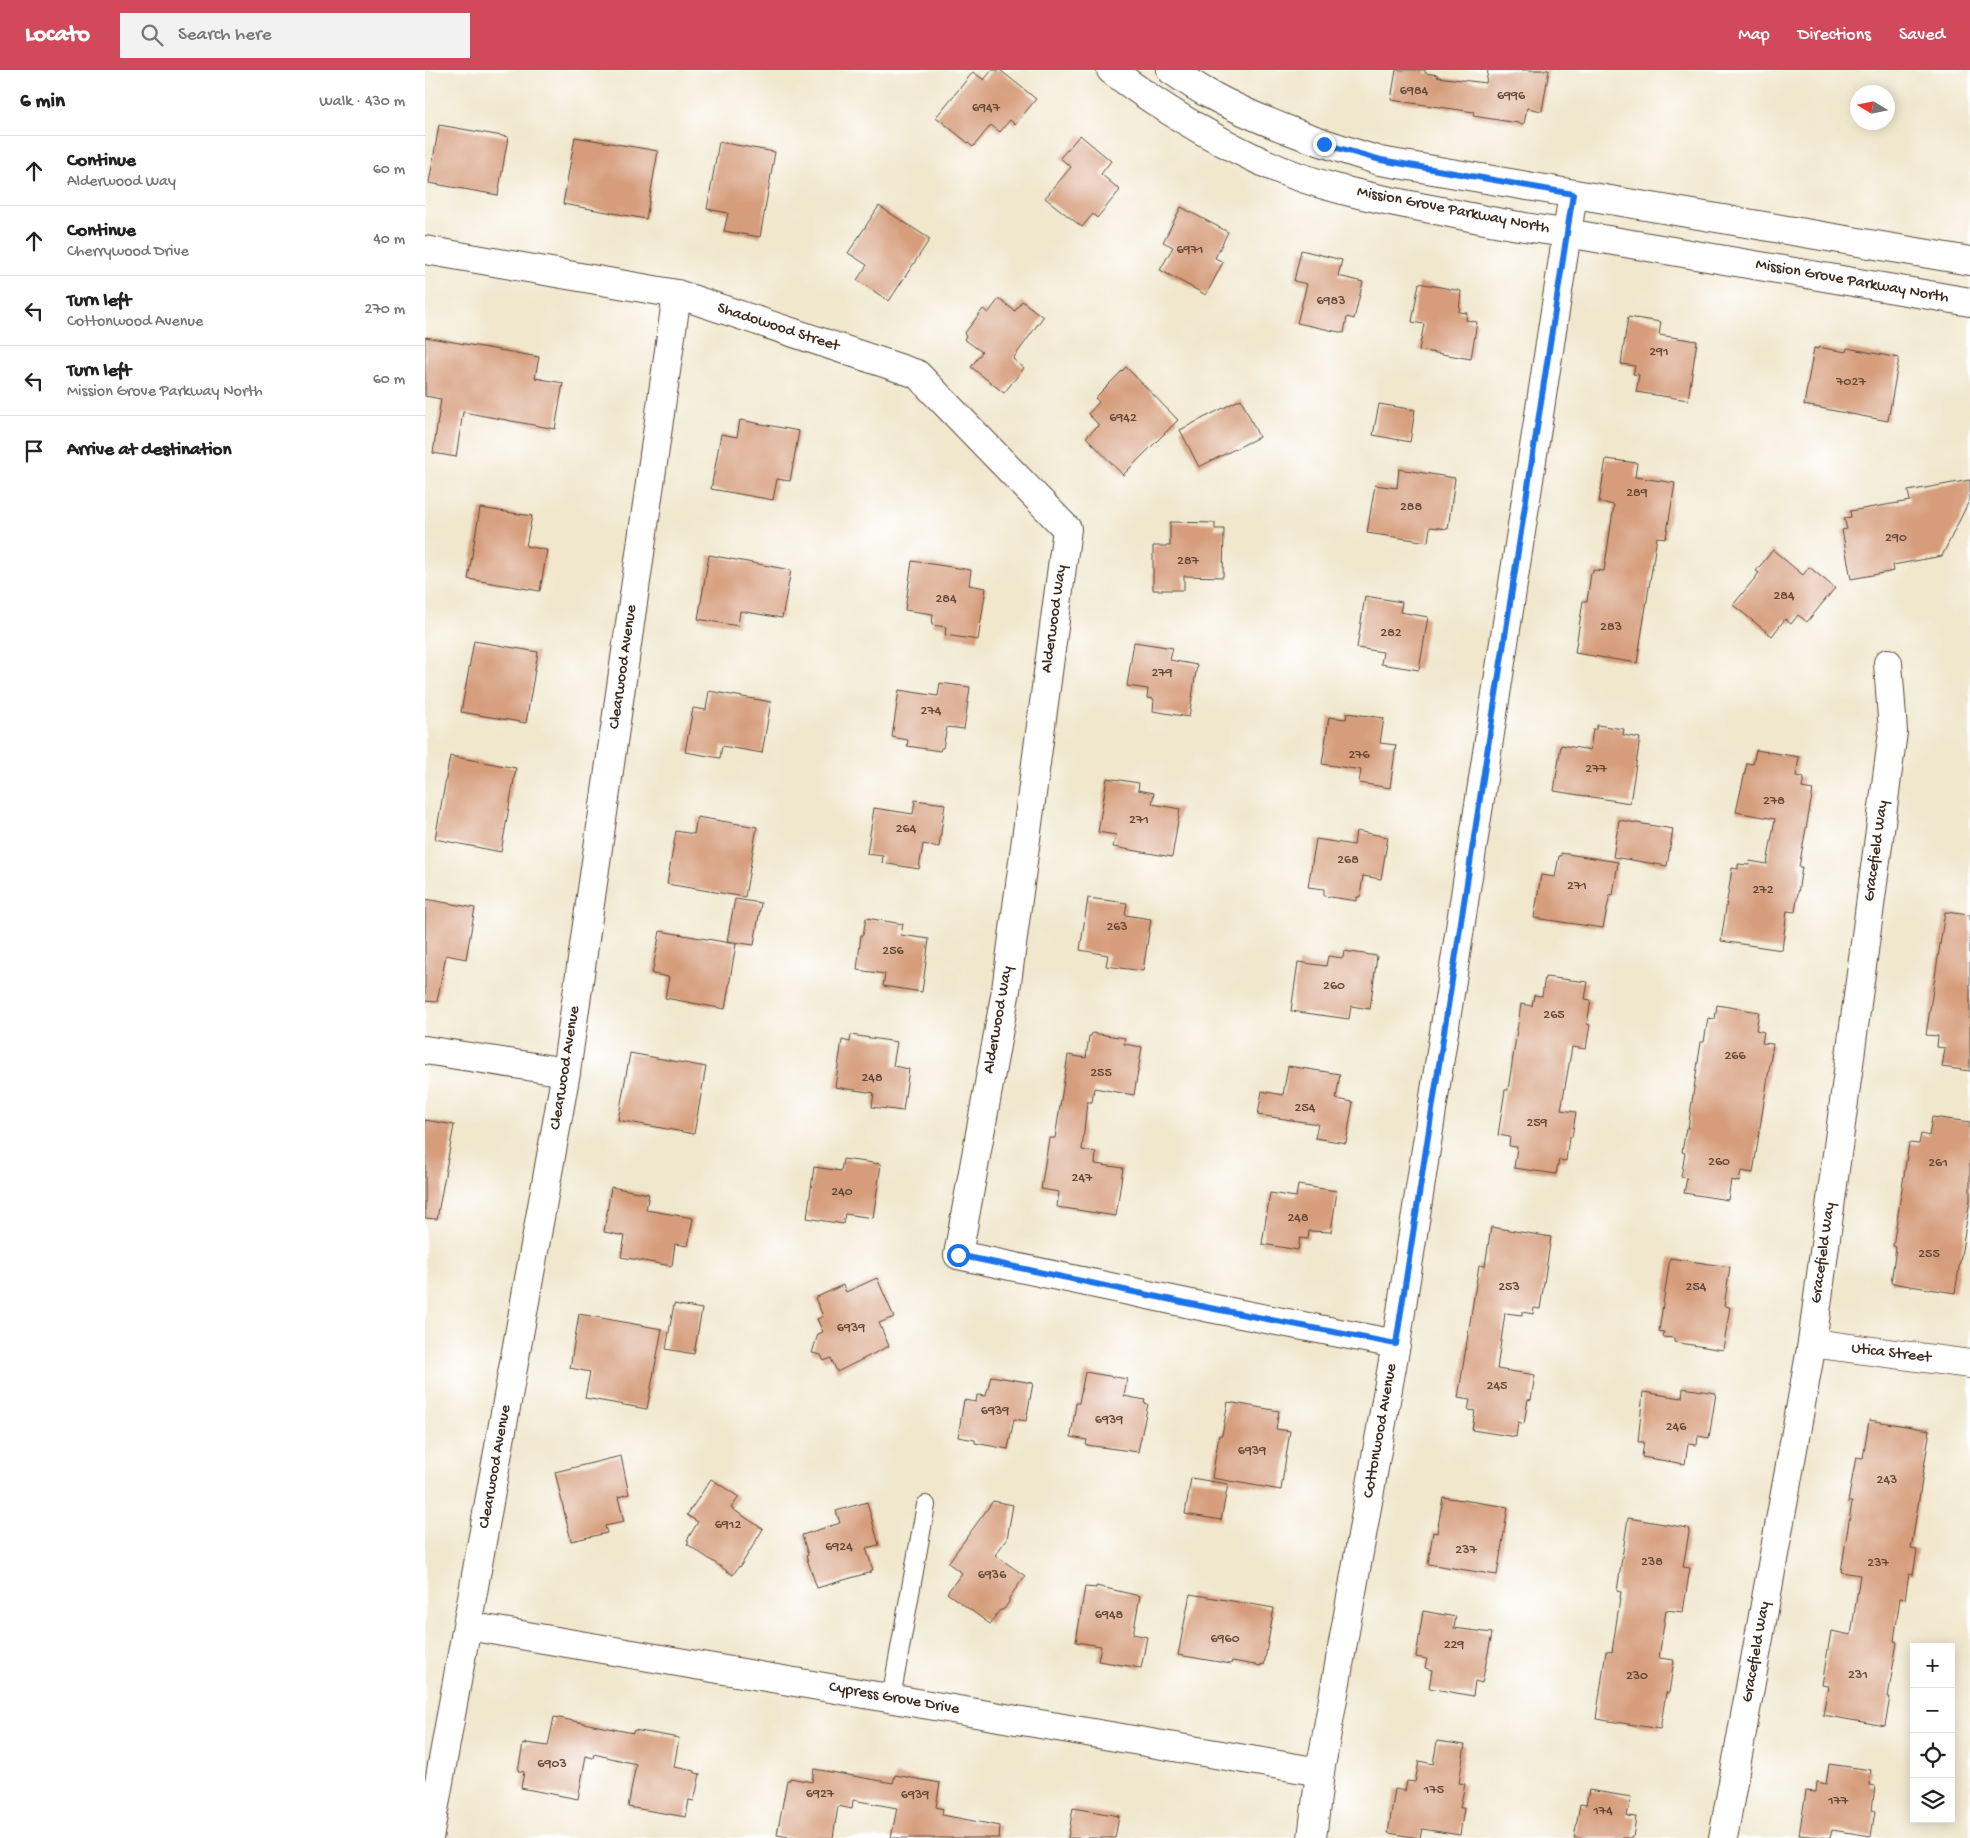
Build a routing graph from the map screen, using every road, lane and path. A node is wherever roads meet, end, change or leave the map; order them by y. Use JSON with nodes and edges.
{"nodes":[{"id":1,"x":1111,"y":70,"type":"edge"},
{"id":2,"x":1171,"y":70,"type":"edge"},
{"id":3,"x":1573,"y":194,"type":"junction"},
{"id":4,"x":1567,"y":233,"type":"junction"},
{"id":5,"x":425,"y":250,"type":"edge"},
{"id":6,"x":1970,"y":261,"type":"edge"},
{"id":7,"x":677,"y":294,"type":"junction"},
{"id":8,"x":1970,"y":302,"type":"edge"},
{"id":9,"x":1067,"y":529,"type":"joint"},
{"id":10,"x":1888,"y":663,"type":"dead end"},
{"id":11,"x":425,"y":1050,"type":"edge"},
{"id":12,"x":566,"y":1072,"type":"junction"},
{"id":13,"x":1812,"y":1343,"type":"junction"},
{"id":14,"x":1396,"y":1344,"type":"junction"},
{"id":15,"x":1970,"y":1364,"type":"edge"},
{"id":16,"x":925,"y":1505,"type":"dead end"},
{"id":17,"x":468,"y":1626,"type":"junction"},
{"id":18,"x":891,"y":1698,"type":"junction"},
{"id":19,"x":1320,"y":1772,"type":"junction"},
{"id":20,"x":429,"y":1838,"type":"edge"},
{"id":21,"x":1312,"y":1838,"type":"edge"},
{"id":22,"x":1723,"y":1838,"type":"edge"}],
"edges":[{"from":1,"to":4,"type":"street","name":"Mission Grove Parkway North"},
{"from":2,"to":3,"type":"street"},
{"from":3,"to":4,"type":"street","name":"Cottonwood Avenue"},
{"from":3,"to":6,"type":"street"},
{"from":4,"to":8,"type":"street","name":"Mission Grove Parkway North"},
{"from":4,"to":14,"type":"street","name":"Cottonwood Avenue"},
{"from":5,"to":7,"type":"street","name":"Shadowood Street"},
{"from":7,"to":9,"type":"street","name":"Shadowood Street"},
{"from":7,"to":12,"type":"street","name":"Clearwood Avenue"},
{"from":9,"to":14,"type":"street","name":"Alderwood Way"},
{"from":10,"to":13,"type":"street","name":"Gracefield Way"},
{"from":11,"to":12,"type":"street"},
{"from":12,"to":17,"type":"street","name":"Clearwood Avenue"},
{"from":13,"to":15,"type":"street","name":"Utica Street"},
{"from":13,"to":22,"type":"street","name":"Gracefield Way"},
{"from":14,"to":19,"type":"street","name":"Cottonwood Avenue"},
{"from":16,"to":18,"type":"lane"},
{"from":17,"to":18,"type":"street","name":"Cypress Grove Drive"},
{"from":17,"to":20,"type":"street","name":"Clearwood Avenue"},
{"from":18,"to":19,"type":"street","name":"Cypress Grove Drive"},
{"from":19,"to":21,"type":"street","name":"Cottonwood Avenue"}]}
